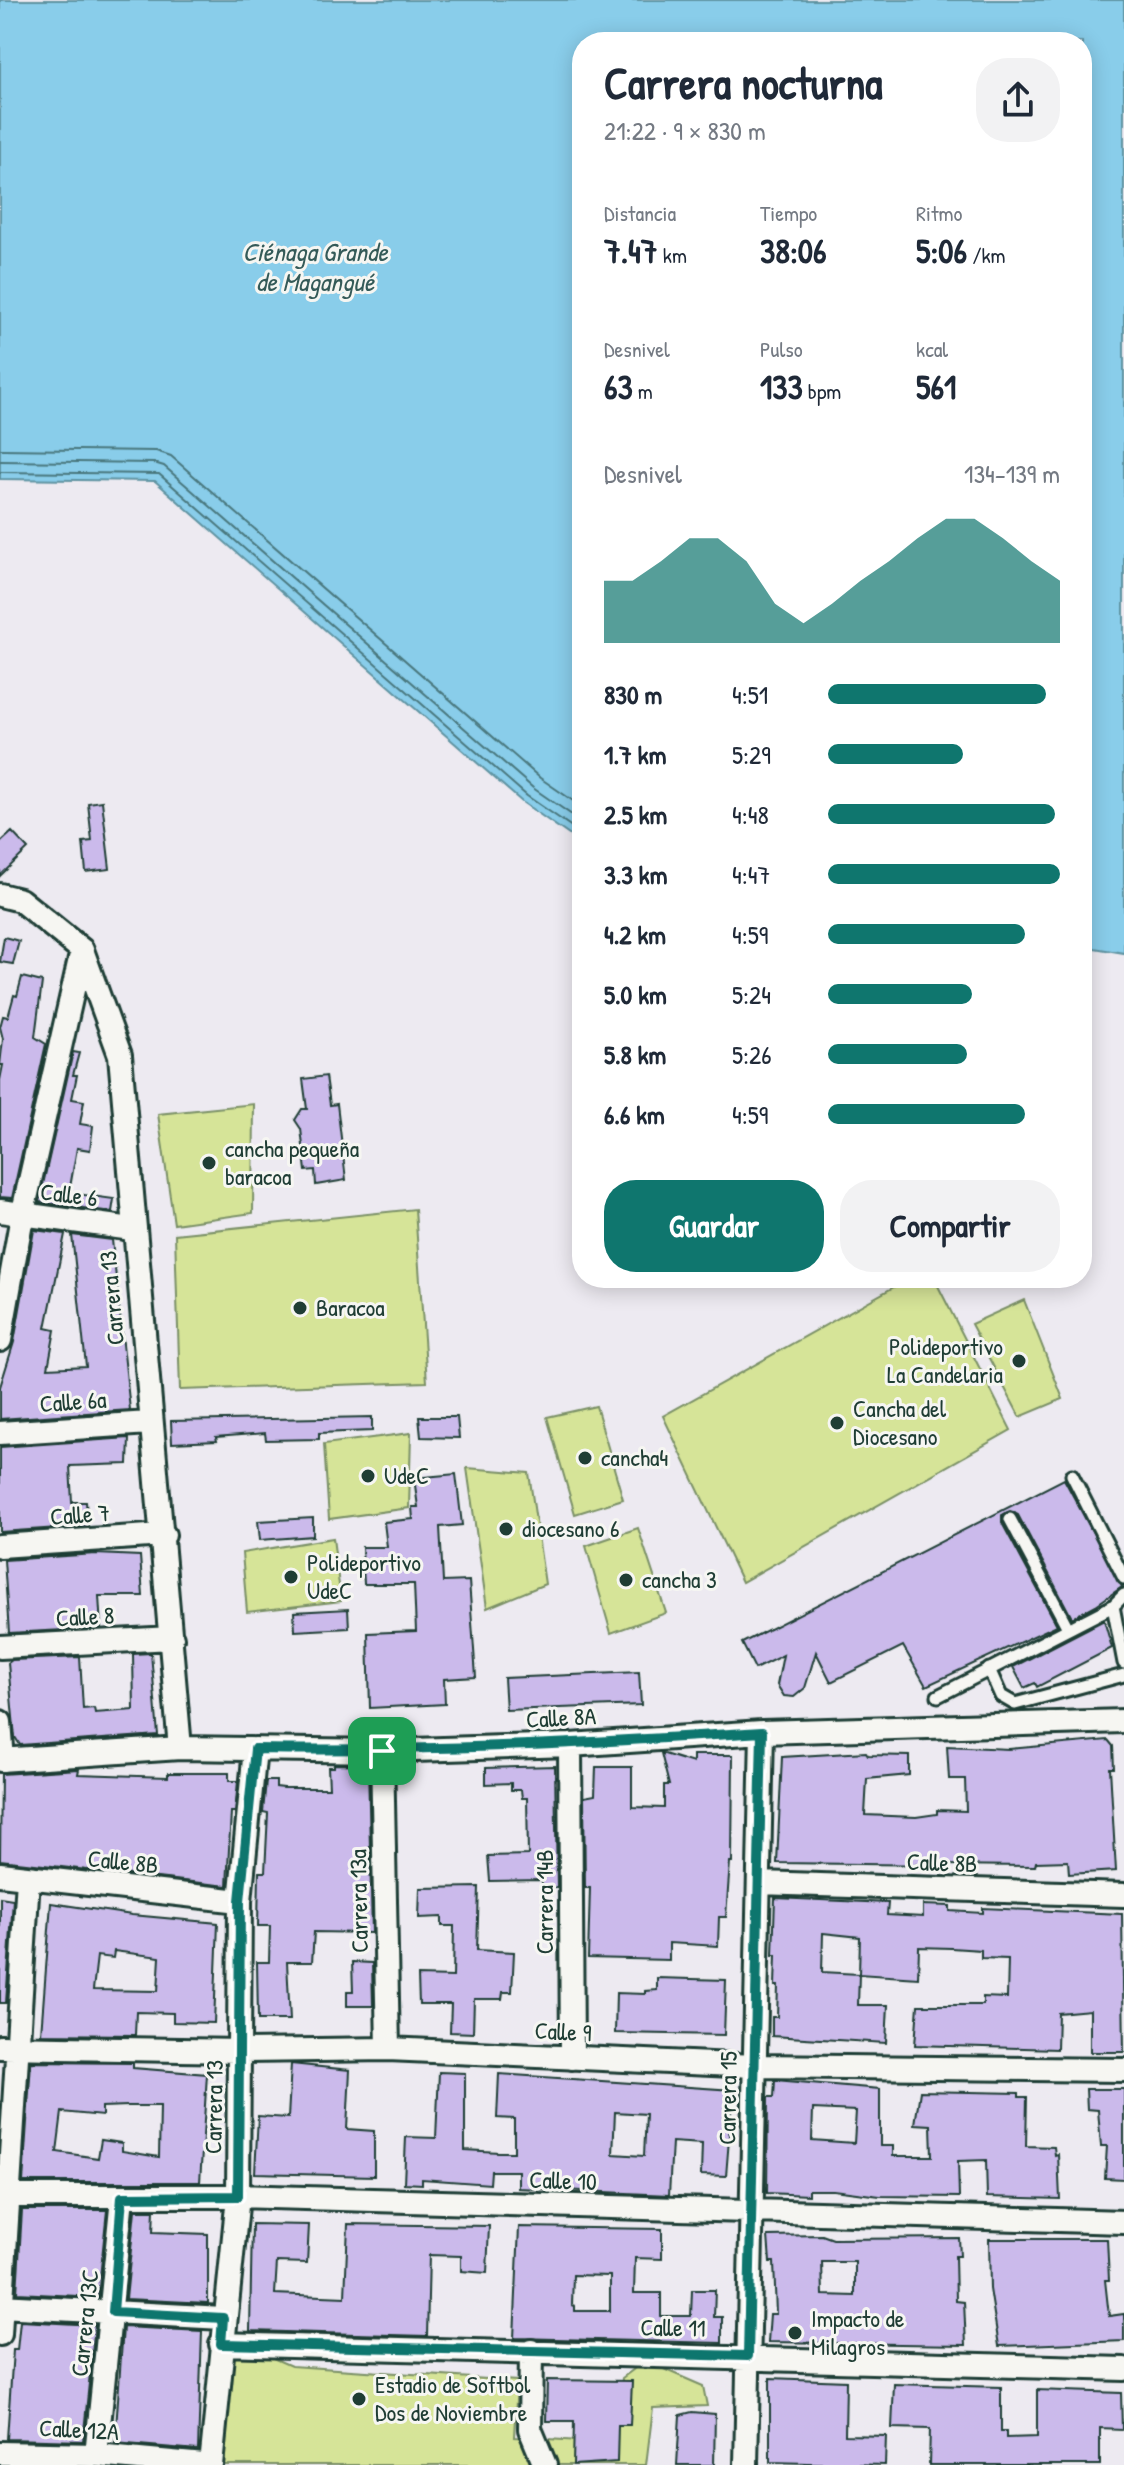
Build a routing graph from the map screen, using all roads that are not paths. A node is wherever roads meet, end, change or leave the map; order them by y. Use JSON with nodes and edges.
{"nodes":[{"id":1,"x":0,"y":895,"type":"edge"},
{"id":2,"x":82,"y":950,"type":"junction"},
{"id":3,"x":11,"y":1214,"type":"edge"},
{"id":4,"x":132,"y":1229,"type":"junction"},
{"id":5,"x":0,"y":1340,"type":"edge"},
{"id":6,"x":149,"y":1423,"type":"junction"},
{"id":7,"x":0,"y":1433,"type":"edge"},
{"id":8,"x":1072,"y":1475,"type":"dead end"},
{"id":9,"x":1010,"y":1519,"type":"dead end"},
{"id":10,"x":164,"y":1535,"type":"junction"},
{"id":11,"x":0,"y":1546,"type":"edge"},
{"id":12,"x":1124,"y":1578,"type":"edge"},
{"id":13,"x":1124,"y":1595,"type":"edge"},
{"id":14,"x":1113,"y":1606,"type":"junction"},
{"id":15,"x":1068,"y":1628,"type":"junction"},
{"id":16,"x":172,"y":1638,"type":"junction"},
{"id":17,"x":0,"y":1647,"type":"edge"},
{"id":18,"x":1124,"y":1663,"type":"edge"},
{"id":19,"x":989,"y":1669,"type":"junction"},
{"id":20,"x":1124,"y":1675,"type":"edge"},
{"id":21,"x":938,"y":1696,"type":"dead end"},
{"id":22,"x":1124,"y":1721,"type":"edge"},
{"id":23,"x":0,"y":1722,"type":"edge"},
{"id":24,"x":762,"y":1732,"type":"junction"},
{"id":25,"x":570,"y":1745,"type":"junction"},
{"id":26,"x":180,"y":1748,"type":"junction"},
{"id":27,"x":255,"y":1749,"type":"junction"},
{"id":28,"x":382,"y":1751,"type":"junction"},
{"id":29,"x":2,"y":1760,"type":"edge"},
{"id":30,"x":0,"y":1874,"type":"edge"},
{"id":31,"x":28,"y":1878,"type":"junction"},
{"id":32,"x":759,"y":1883,"type":"junction"},
{"id":33,"x":1124,"y":1895,"type":"edge"},
{"id":34,"x":240,"y":1901,"type":"junction"},
{"id":35,"x":10,"y":2047,"type":"edge"},
{"id":36,"x":388,"y":2049,"type":"junction"},
{"id":37,"x":241,"y":2051,"type":"junction"},
{"id":38,"x":572,"y":2058,"type":"junction"},
{"id":39,"x":755,"y":2066,"type":"junction"},
{"id":40,"x":1124,"y":2070,"type":"edge"},
{"id":41,"x":3,"y":2196,"type":"edge"},
{"id":42,"x":238,"y":2196,"type":"junction"},
{"id":43,"x":122,"y":2197,"type":"junction"},
{"id":44,"x":752,"y":2214,"type":"junction"},
{"id":45,"x":1124,"y":2222,"type":"edge"},
{"id":46,"x":1,"y":2306,"type":"edge"},
{"id":47,"x":113,"y":2312,"type":"junction"},
{"id":48,"x":223,"y":2318,"type":"junction"},
{"id":49,"x":0,"y":2334,"type":"edge"},
{"id":50,"x":221,"y":2344,"type":"junction"},
{"id":51,"x":531,"y":2351,"type":"junction"},
{"id":52,"x":748,"y":2356,"type":"junction"},
{"id":53,"x":1124,"y":2369,"type":"edge"},
{"id":54,"x":0,"y":2453,"type":"edge"},
{"id":55,"x":96,"y":2455,"type":"junction"},
{"id":56,"x":204,"y":2465,"type":"edge"},
{"id":57,"x":211,"y":2465,"type":"edge"},
{"id":58,"x":545,"y":2465,"type":"edge"},
{"id":59,"x":746,"y":2465,"type":"edge"}],
"edges":[{"from":1,"to":2,"type":"street"},
{"from":2,"to":3,"type":"street"},
{"from":2,"to":4,"type":"street","name":"Carrera 13"},
{"from":3,"to":4,"type":"street","name":"Calle 6"},
{"from":3,"to":5,"type":"street"},
{"from":4,"to":6,"type":"street","name":"Carrera 13"},
{"from":6,"to":7,"type":"street","name":"Calle 6a"},
{"from":6,"to":10,"type":"street","name":"Carrera 13"},
{"from":8,"to":12,"type":"lane"},
{"from":9,"to":15,"type":"lane"},
{"from":10,"to":11,"type":"street","name":"Calle 7"},
{"from":10,"to":16,"type":"street","name":"Carrera 13"},
{"from":13,"to":14,"type":"lane"},
{"from":14,"to":15,"type":"lane"},
{"from":14,"to":18,"type":"lane"},
{"from":15,"to":19,"type":"lane"},
{"from":16,"to":17,"type":"street","name":"Calle 8"},
{"from":16,"to":26,"type":"street","name":"Carrera 13"},
{"from":19,"to":20,"type":"lane"},
{"from":19,"to":21,"type":"lane"},
{"from":22,"to":24,"type":"street","name":"Calle 8A"},
{"from":23,"to":29,"type":"street"},
{"from":24,"to":25,"type":"street","name":"Calle 8A"},
{"from":24,"to":32,"type":"street","name":"Carrera 15"},
{"from":25,"to":28,"type":"street","name":"Calle 8A"},
{"from":25,"to":38,"type":"street","name":"Carrera 14B"},
{"from":26,"to":27,"type":"street","name":"Calle 8A"},
{"from":26,"to":29,"type":"street","name":"Calle 8A"},
{"from":27,"to":28,"type":"street","name":"Calle 8A"},
{"from":27,"to":34,"type":"street","name":"Carrera 13"},
{"from":28,"to":36,"type":"street","name":"Carrera 13a"},
{"from":30,"to":31,"type":"street","name":"Calle 8B"},
{"from":31,"to":34,"type":"street","name":"Calle 8B"},
{"from":31,"to":35,"type":"street"},
{"from":32,"to":33,"type":"street","name":"Calle 8B"},
{"from":32,"to":39,"type":"street","name":"Carrera 15"},
{"from":34,"to":37,"type":"street","name":"Carrera 13"},
{"from":35,"to":37,"type":"street","name":"Calle 9"},
{"from":35,"to":41,"type":"street"},
{"from":36,"to":37,"type":"street","name":"Calle 9"},
{"from":36,"to":38,"type":"street","name":"Calle 9"},
{"from":37,"to":42,"type":"street","name":"Carrera 13"},
{"from":38,"to":39,"type":"street","name":"Calle 9"},
{"from":39,"to":40,"type":"street","name":"Calle 9"},
{"from":39,"to":44,"type":"street","name":"Carrera 15"},
{"from":41,"to":43,"type":"street","name":"Calle 10"},
{"from":41,"to":46,"type":"street"},
{"from":42,"to":43,"type":"street","name":"Calle 10"},
{"from":42,"to":44,"type":"street","name":"Calle 10"},
{"from":42,"to":48,"type":"street","name":"Carrera 13"},
{"from":43,"to":47,"type":"street","name":"Carrera 13C"},
{"from":44,"to":45,"type":"street","name":"Calle 10"},
{"from":44,"to":52,"type":"street","name":"Carrera 15"},
{"from":46,"to":47,"type":"street"},
{"from":46,"to":49,"type":"street"},
{"from":47,"to":48,"type":"street"},
{"from":47,"to":55,"type":"street","name":"Carrera 13C"},
{"from":48,"to":50,"type":"street","name":"Carrera 13"},
{"from":50,"to":51,"type":"street","name":"Calle 11"},
{"from":50,"to":57,"type":"street","name":"Carrera 13"},
{"from":51,"to":52,"type":"street","name":"Calle 11"},
{"from":51,"to":58,"type":"street"},
{"from":52,"to":53,"type":"street","name":"Calle 11"},
{"from":52,"to":59,"type":"street","name":"Carrera 15"},
{"from":54,"to":55,"type":"street","name":"Calle 12A"},
{"from":55,"to":56,"type":"street","name":"Calle 12A"}]}
